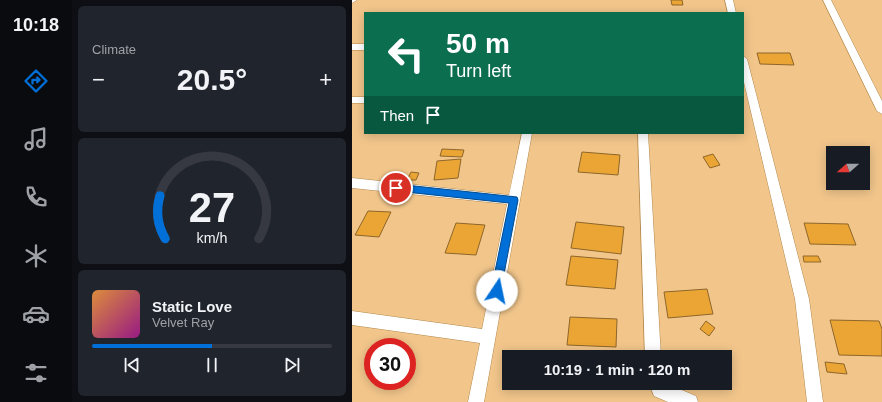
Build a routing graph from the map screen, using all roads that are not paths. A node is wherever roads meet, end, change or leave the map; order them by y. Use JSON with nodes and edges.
{"nodes":[{"id":1,"x":729,"y":0,"type":"edge"},
{"id":2,"x":827,"y":0,"type":"edge"},
{"id":3,"x":732,"y":12,"type":"edge"},
{"id":4,"x":352,"y":47,"type":"edge"},
{"id":5,"x":364,"y":47,"type":"edge"},
{"id":6,"x":744,"y":63,"type":"edge"},
{"id":7,"x":352,"y":100,"type":"edge"},
{"id":8,"x":364,"y":100,"type":"edge"},
{"id":9,"x":882,"y":111,"type":"edge"},
{"id":10,"x":527,"y":134,"type":"edge"},
{"id":11,"x":643,"y":134,"type":"edge"},
{"id":12,"x":352,"y":183,"type":"edge"},
{"id":13,"x":514,"y":200,"type":"junction"},
{"id":14,"x":352,"y":318,"type":"edge"},
{"id":15,"x":488,"y":337,"type":"junction"},
{"id":16,"x":653,"y":350,"type":"edge"},
{"id":17,"x":660,"y":390,"type":"edge"},
{"id":18,"x":476,"y":402,"type":"edge"},
{"id":19,"x":690,"y":402,"type":"edge"},
{"id":20,"x":815,"y":402,"type":"edge"}],
"edges":[{"from":1,"to":3,"type":"street"},
{"from":2,"to":9,"type":"street"},
{"from":4,"to":5,"type":"street"},
{"from":6,"to":20,"type":"street"},
{"from":7,"to":8,"type":"street"},
{"from":10,"to":13,"type":"street"},
{"from":11,"to":16,"type":"street"},
{"from":12,"to":13,"type":"street"},
{"from":13,"to":15,"type":"street"},
{"from":14,"to":15,"type":"street"},
{"from":15,"to":18,"type":"street"},
{"from":17,"to":19,"type":"street"}]}
